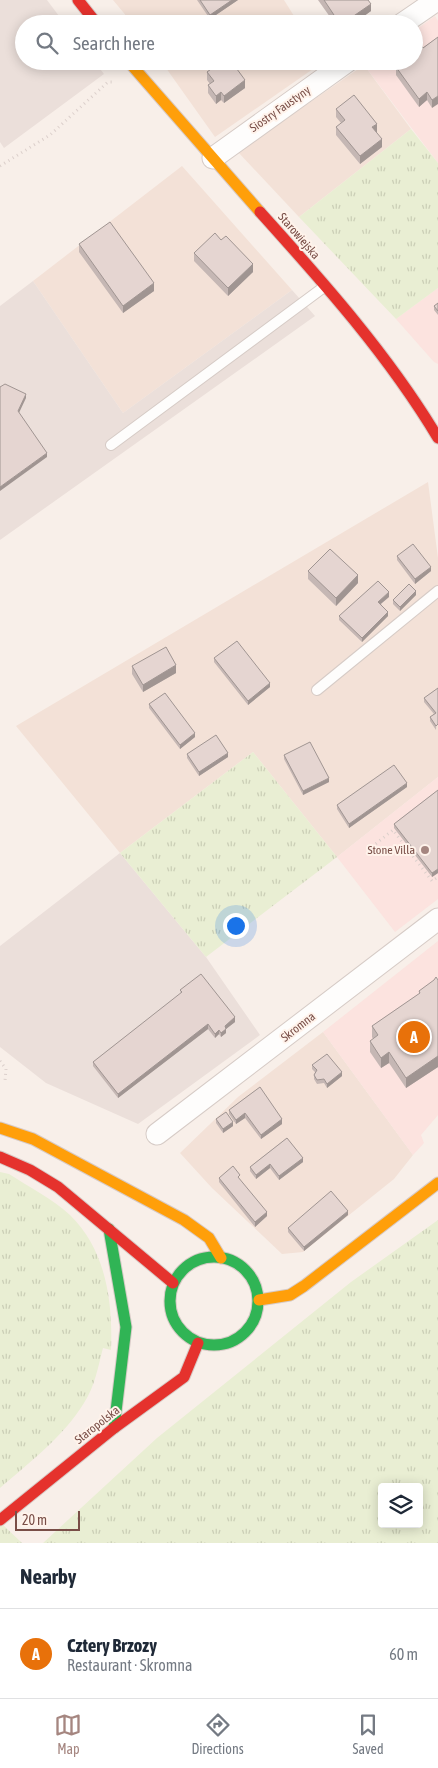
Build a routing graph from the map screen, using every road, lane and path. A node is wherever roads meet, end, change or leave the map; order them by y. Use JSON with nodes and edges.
{"nodes":[{"id":1,"x":78,"y":0,"type":"edge"},
{"id":2,"x":426,"y":3,"type":"edge"},
{"id":3,"x":90,"y":15,"type":"edge"},
{"id":4,"x":412,"y":15,"type":"edge"},
{"id":5,"x":136,"y":70,"type":"edge"},
{"id":6,"x":335,"y":70,"type":"edge"},
{"id":7,"x":122,"y":82,"type":"dead end"},
{"id":8,"x":212,"y":158,"type":"junction"},
{"id":9,"x":0,"y":166,"type":"edge"},
{"id":10,"x":325,"y":286,"type":"junction"},
{"id":11,"x":431,"y":411,"type":"edge"},
{"id":12,"x":438,"y":438,"type":"edge"},
{"id":13,"x":111,"y":445,"type":"dead end"},
{"id":14,"x":438,"y":591,"type":"edge"},
{"id":15,"x":317,"y":690,"type":"dead end"},
{"id":16,"x":368,"y":850,"type":"dead end"},
{"id":17,"x":438,"y":877,"type":"edge"},
{"id":18,"x":438,"y":919,"type":"edge"},
{"id":19,"x":0,"y":1061,"type":"edge"},
{"id":20,"x":5,"y":1081,"type":"dead end"},
{"id":21,"x":0,"y":1128,"type":"edge"},
{"id":22,"x":157,"y":1134,"type":"dead end"},
{"id":23,"x":0,"y":1157,"type":"edge"},
{"id":24,"x":438,"y":1183,"type":"edge"},
{"id":25,"x":109,"y":1229,"type":"junction"},
{"id":26,"x":222,"y":1258,"type":"junction"},
{"id":27,"x":173,"y":1283,"type":"junction"},
{"id":28,"x":259,"y":1300,"type":"junction"},
{"id":29,"x":198,"y":1343,"type":"junction"},
{"id":30,"x":114,"y":1428,"type":"junction"},
{"id":31,"x":0,"y":1520,"type":"edge"}],
"edges":[{"from":1,"to":3,"type":"main road"},
{"from":2,"to":4,"type":"street"},
{"from":5,"to":8,"type":"main road","name":"Starowiejska"},
{"from":6,"to":8,"type":"street","name":"Siostry Faustyny"},
{"from":7,"to":9,"type":"path"},
{"from":8,"to":10,"type":"main road","name":"Starowiejska"},
{"from":10,"to":11,"type":"main road","name":"Starowiejska"},
{"from":10,"to":13,"type":"lane"},
{"from":11,"to":12,"type":"main road","name":"Starowiejska"},
{"from":14,"to":15,"type":"lane"},
{"from":16,"to":17,"type":"path"},
{"from":18,"to":22,"type":"street","name":"Skromna"},
{"from":19,"to":20,"type":"path"},
{"from":21,"to":26,"type":"main road"},
{"from":23,"to":25,"type":"main road"},
{"from":24,"to":28,"type":"main road"},
{"from":25,"to":27,"type":"main road"},
{"from":25,"to":30,"type":"main road"},
{"from":26,"to":27,"type":"main road"},
{"from":26,"to":28,"type":"main road"},
{"from":27,"to":29,"type":"main road"},
{"from":28,"to":29,"type":"main road"},
{"from":29,"to":30,"type":"main road","name":"Staropolska"},
{"from":30,"to":31,"type":"main road","name":"Staropolska"}]}
